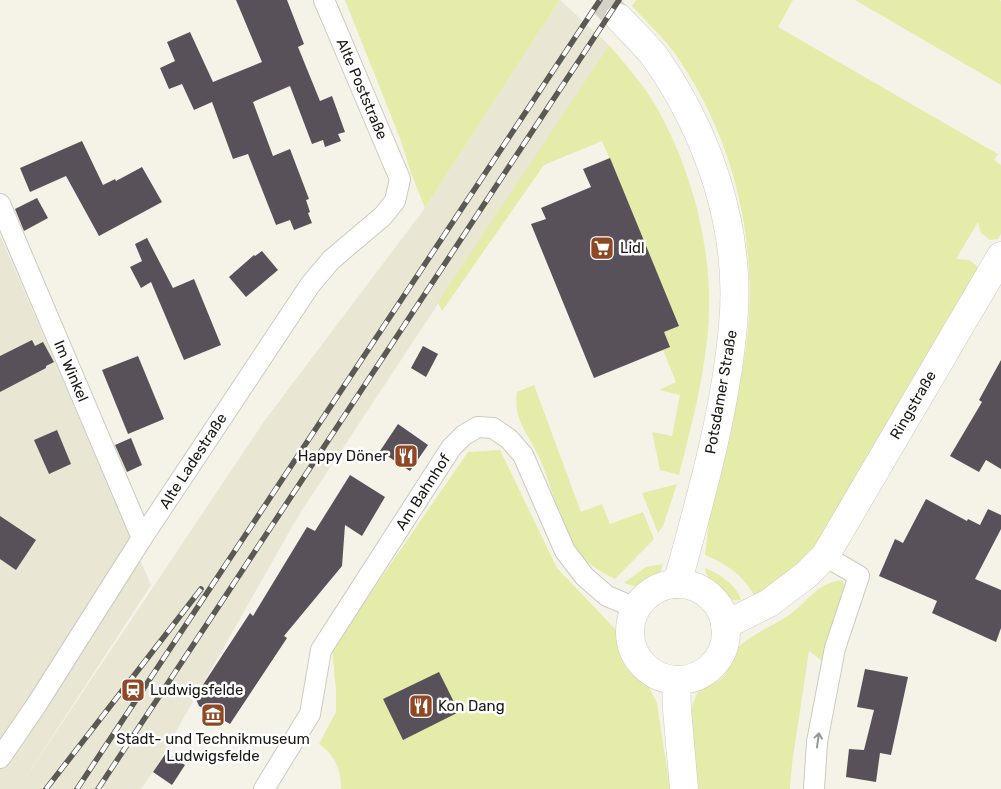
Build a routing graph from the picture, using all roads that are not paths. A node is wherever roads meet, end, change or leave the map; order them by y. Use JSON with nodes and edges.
{"nodes":[{"id":1,"x":324,"y":0,"type":"edge"},
{"id":2,"x":619,"y":18,"type":"tunnel mouth"},
{"id":3,"x":400,"y":179,"type":"joint"},
{"id":4,"x":0,"y":204,"type":"edge"},
{"id":5,"x":1001,"y":256,"type":"edge"},
{"id":6,"x":142,"y":538,"type":"junction"},
{"id":7,"x":825,"y":556,"type":"junction"},
{"id":8,"x":677,"y":584,"type":"junction"},
{"id":9,"x":636,"y":608,"type":"junction"},
{"id":10,"x":725,"y":625,"type":"junction"},
{"id":11,"x":676,"y":680,"type":"junction"},
{"id":12,"x":0,"y":758,"type":"edge"},
{"id":13,"x":264,"y":789,"type":"edge"},
{"id":14,"x":684,"y":789,"type":"edge"},
{"id":15,"x":814,"y":789,"type":"edge"}],
"edges":[{"from":1,"to":3,"type":"street","name":"Alte Poststraße"},
{"from":2,"to":8,"type":"main road","name":"Potsdamer Straße"},
{"from":3,"to":6,"type":"street","name":"Alte Ladestraße"},
{"from":4,"to":6,"type":"street","name":"Im Winkel"},
{"from":5,"to":7,"type":"main road","name":"Ringstraße"},
{"from":6,"to":12,"type":"street","name":"Alte Ladestraße"},
{"from":7,"to":10,"type":"main road","name":"Ringstraße"},
{"from":15,"to":7,"type":"street","one_way":true},
{"from":8,"to":9,"type":"main road"},
{"from":8,"to":10,"type":"main road"},
{"from":9,"to":11,"type":"main road"},
{"from":9,"to":13,"type":"street","name":"Am Bahnhof"},
{"from":10,"to":11,"type":"main road"},
{"from":11,"to":14,"type":"main road"}]}
